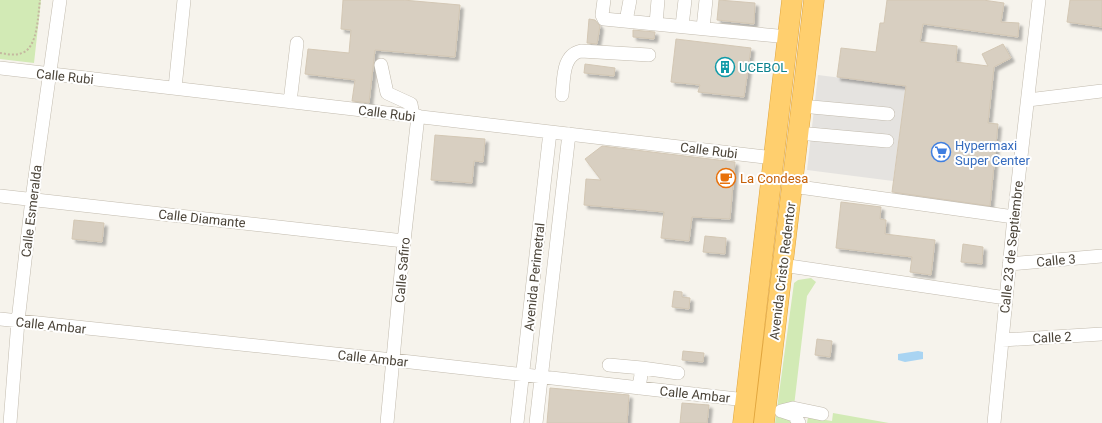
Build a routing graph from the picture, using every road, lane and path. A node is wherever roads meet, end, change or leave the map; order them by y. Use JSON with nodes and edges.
{"nodes":[{"id":1,"x":40,"y":0,"type":"edge"},
{"id":2,"x":60,"y":0,"type":"edge"},
{"id":3,"x":184,"y":0,"type":"edge"},
{"id":4,"x":604,"y":0,"type":"edge"},
{"id":5,"x":630,"y":0,"type":"edge"},
{"id":6,"x":658,"y":0,"type":"edge"},
{"id":7,"x":685,"y":0,"type":"edge"},
{"id":8,"x":706,"y":0,"type":"edge"},
{"id":9,"x":792,"y":0,"type":"edge"},
{"id":10,"x":814,"y":0,"type":"edge"},
{"id":11,"x":1039,"y":0,"type":"edge"},
{"id":12,"x":626,"y":21,"type":"junction"},
{"id":13,"x":656,"y":24,"type":"junction"},
{"id":14,"x":682,"y":26,"type":"junction"},
{"id":15,"x":703,"y":28,"type":"junction"},
{"id":16,"x":788,"y":37,"type":"junction"},
{"id":17,"x":297,"y":43,"type":"dead end"},
{"id":18,"x":0,"y":53,"type":"edge"},
{"id":19,"x":649,"y":55,"type":"dead end"},
{"id":20,"x":381,"y":65,"type":"dead end"},
{"id":21,"x":0,"y":68,"type":"edge"},
{"id":22,"x":50,"y":74,"type":"junction"},
{"id":23,"x":175,"y":88,"type":"junction"},
{"id":24,"x":1102,"y":91,"type":"edge"},
{"id":25,"x":562,"y":95,"type":"dead end"},
{"id":26,"x":1028,"y":100,"type":"junction"},
{"id":27,"x":290,"y":102,"type":"junction"},
{"id":28,"x":801,"y":106,"type":"junction"},
{"id":29,"x":888,"y":114,"type":"dead end"},
{"id":30,"x":416,"y":116,"type":"junction"},
{"id":31,"x":550,"y":132,"type":"junction"},
{"id":32,"x":798,"y":132,"type":"junction"},
{"id":33,"x":569,"y":134,"type":"junction"},
{"id":34,"x":887,"y":141,"type":"dead end"},
{"id":35,"x":774,"y":158,"type":"junction"},
{"id":36,"x":792,"y":186,"type":"junction"},
{"id":37,"x":0,"y":196,"type":"edge"},
{"id":38,"x":32,"y":199,"type":"junction"},
{"id":39,"x":1014,"y":217,"type":"junction"},
{"id":40,"x":404,"y":241,"type":"junction"},
{"id":41,"x":1102,"y":256,"type":"edge"},
{"id":42,"x":1009,"y":264,"type":"junction"},
{"id":43,"x":782,"y":265,"type":"junction"},
{"id":44,"x":1006,"y":298,"type":"junction"},
{"id":45,"x":0,"y":319,"type":"edge"},
{"id":46,"x":18,"y":321,"type":"junction"},
{"id":47,"x":1102,"y":334,"type":"edge"},
{"id":48,"x":1002,"y":340,"type":"junction"},
{"id":49,"x":393,"y":360,"type":"junction"},
{"id":50,"x":609,"y":365,"type":"dead end"},
{"id":51,"x":642,"y":368,"type":"junction"},
{"id":52,"x":678,"y":373,"type":"dead end"},
{"id":53,"x":522,"y":375,"type":"junction"},
{"id":54,"x":542,"y":377,"type":"junction"},
{"id":55,"x":639,"y":388,"type":"junction"},
{"id":56,"x":746,"y":400,"type":"junction"},
{"id":57,"x":770,"y":414,"type":"edge"},
{"id":58,"x":822,"y":414,"type":"dead end"},
{"id":59,"x":10,"y":423,"type":"edge"},
{"id":60,"x":387,"y":423,"type":"edge"},
{"id":61,"x":517,"y":423,"type":"edge"},
{"id":62,"x":536,"y":423,"type":"edge"},
{"id":63,"x":743,"y":423,"type":"edge"},
{"id":64,"x":799,"y":423,"type":"edge"},
{"id":65,"x":994,"y":423,"type":"edge"}],
"edges":[{"from":1,"to":18,"type":"path"},
{"from":2,"to":22,"type":"street","name":"Calle Esmeralda"},
{"from":3,"to":23,"type":"street"},
{"from":4,"to":12,"type":"street"},
{"from":5,"to":12,"type":"street"},
{"from":6,"to":13,"type":"street"},
{"from":7,"to":14,"type":"street"},
{"from":8,"to":15,"type":"street"},
{"from":9,"to":16,"type":"highway","name":"Avenida Cristo Redentor"},
{"from":10,"to":28,"type":"highway","name":"Avenida Cristo Redentor"},
{"from":11,"to":26,"type":"street","name":"Calle 23 de Septiembre"},
{"from":12,"to":13,"type":"street"},
{"from":13,"to":14,"type":"street"},
{"from":14,"to":15,"type":"street"},
{"from":15,"to":16,"type":"street"},
{"from":16,"to":35,"type":"highway","name":"Avenida Cristo Redentor"},
{"from":17,"to":27,"type":"street"},
{"from":19,"to":25,"type":"street"},
{"from":20,"to":30,"type":"street"},
{"from":21,"to":22,"type":"street","name":"Calle Rubi"},
{"from":22,"to":23,"type":"street","name":"Calle Rubi"},
{"from":22,"to":38,"type":"street","name":"Calle Esmeralda"},
{"from":23,"to":27,"type":"street","name":"Calle Rubi"},
{"from":24,"to":26,"type":"street"},
{"from":26,"to":39,"type":"street","name":"Calle 23 de Septiembre"},
{"from":27,"to":30,"type":"street","name":"Calle Rubi"},
{"from":28,"to":29,"type":"street"},
{"from":28,"to":32,"type":"highway","name":"Avenida Cristo Redentor"},
{"from":30,"to":31,"type":"street","name":"Calle Rubi"},
{"from":30,"to":40,"type":"street","name":"Calle Safiro"},
{"from":31,"to":33,"type":"street","name":"Calle Rubi"},
{"from":31,"to":53,"type":"street","name":"Avenida Perimetral"},
{"from":32,"to":34,"type":"street"},
{"from":32,"to":36,"type":"highway","name":"Avenida Cristo Redentor"},
{"from":33,"to":35,"type":"street","name":"Calle Rubi"},
{"from":33,"to":54,"type":"street","name":"Avenida Perimetral"},
{"from":35,"to":56,"type":"highway","name":"Avenida Cristo Redentor"},
{"from":36,"to":39,"type":"street"},
{"from":36,"to":43,"type":"highway","name":"Avenida Cristo Redentor"},
{"from":37,"to":38,"type":"street","name":"Calle Diamante"},
{"from":38,"to":40,"type":"street","name":"Calle Diamante"},
{"from":38,"to":46,"type":"street","name":"Calle Esmeralda"},
{"from":39,"to":42,"type":"street","name":"Calle 23 de Septiembre"},
{"from":40,"to":49,"type":"street","name":"Calle Safiro"},
{"from":41,"to":42,"type":"street","name":"Calle 3"},
{"from":42,"to":44,"type":"street","name":"Calle 23 de Septiembre"},
{"from":43,"to":44,"type":"street"},
{"from":43,"to":57,"type":"highway","name":"Avenida Cristo Redentor"},
{"from":44,"to":48,"type":"street","name":"Calle 23 de Septiembre"},
{"from":45,"to":46,"type":"street","name":"Calle Ambar"},
{"from":46,"to":49,"type":"street","name":"Calle Ambar"},
{"from":46,"to":59,"type":"street","name":"Calle Esmeralda"},
{"from":47,"to":48,"type":"street","name":"Calle 2"},
{"from":48,"to":65,"type":"street","name":"Calle 23 de Septiembre"},
{"from":49,"to":53,"type":"street","name":"Calle Ambar"},
{"from":49,"to":60,"type":"street","name":"Calle Safiro"},
{"from":50,"to":51,"type":"street"},
{"from":51,"to":52,"type":"street"},
{"from":51,"to":55,"type":"street"},
{"from":53,"to":54,"type":"street","name":"Calle Ambar"},
{"from":53,"to":61,"type":"street","name":"Avenida Perimetral"},
{"from":54,"to":55,"type":"street","name":"Calle Ambar"},
{"from":54,"to":62,"type":"street","name":"Avenida Perimetral"},
{"from":55,"to":56,"type":"street","name":"Calle Ambar"},
{"from":56,"to":63,"type":"highway","name":"Avenida Cristo Redentor"},
{"from":57,"to":58,"type":"street"},
{"from":57,"to":64,"type":"street"}]}
